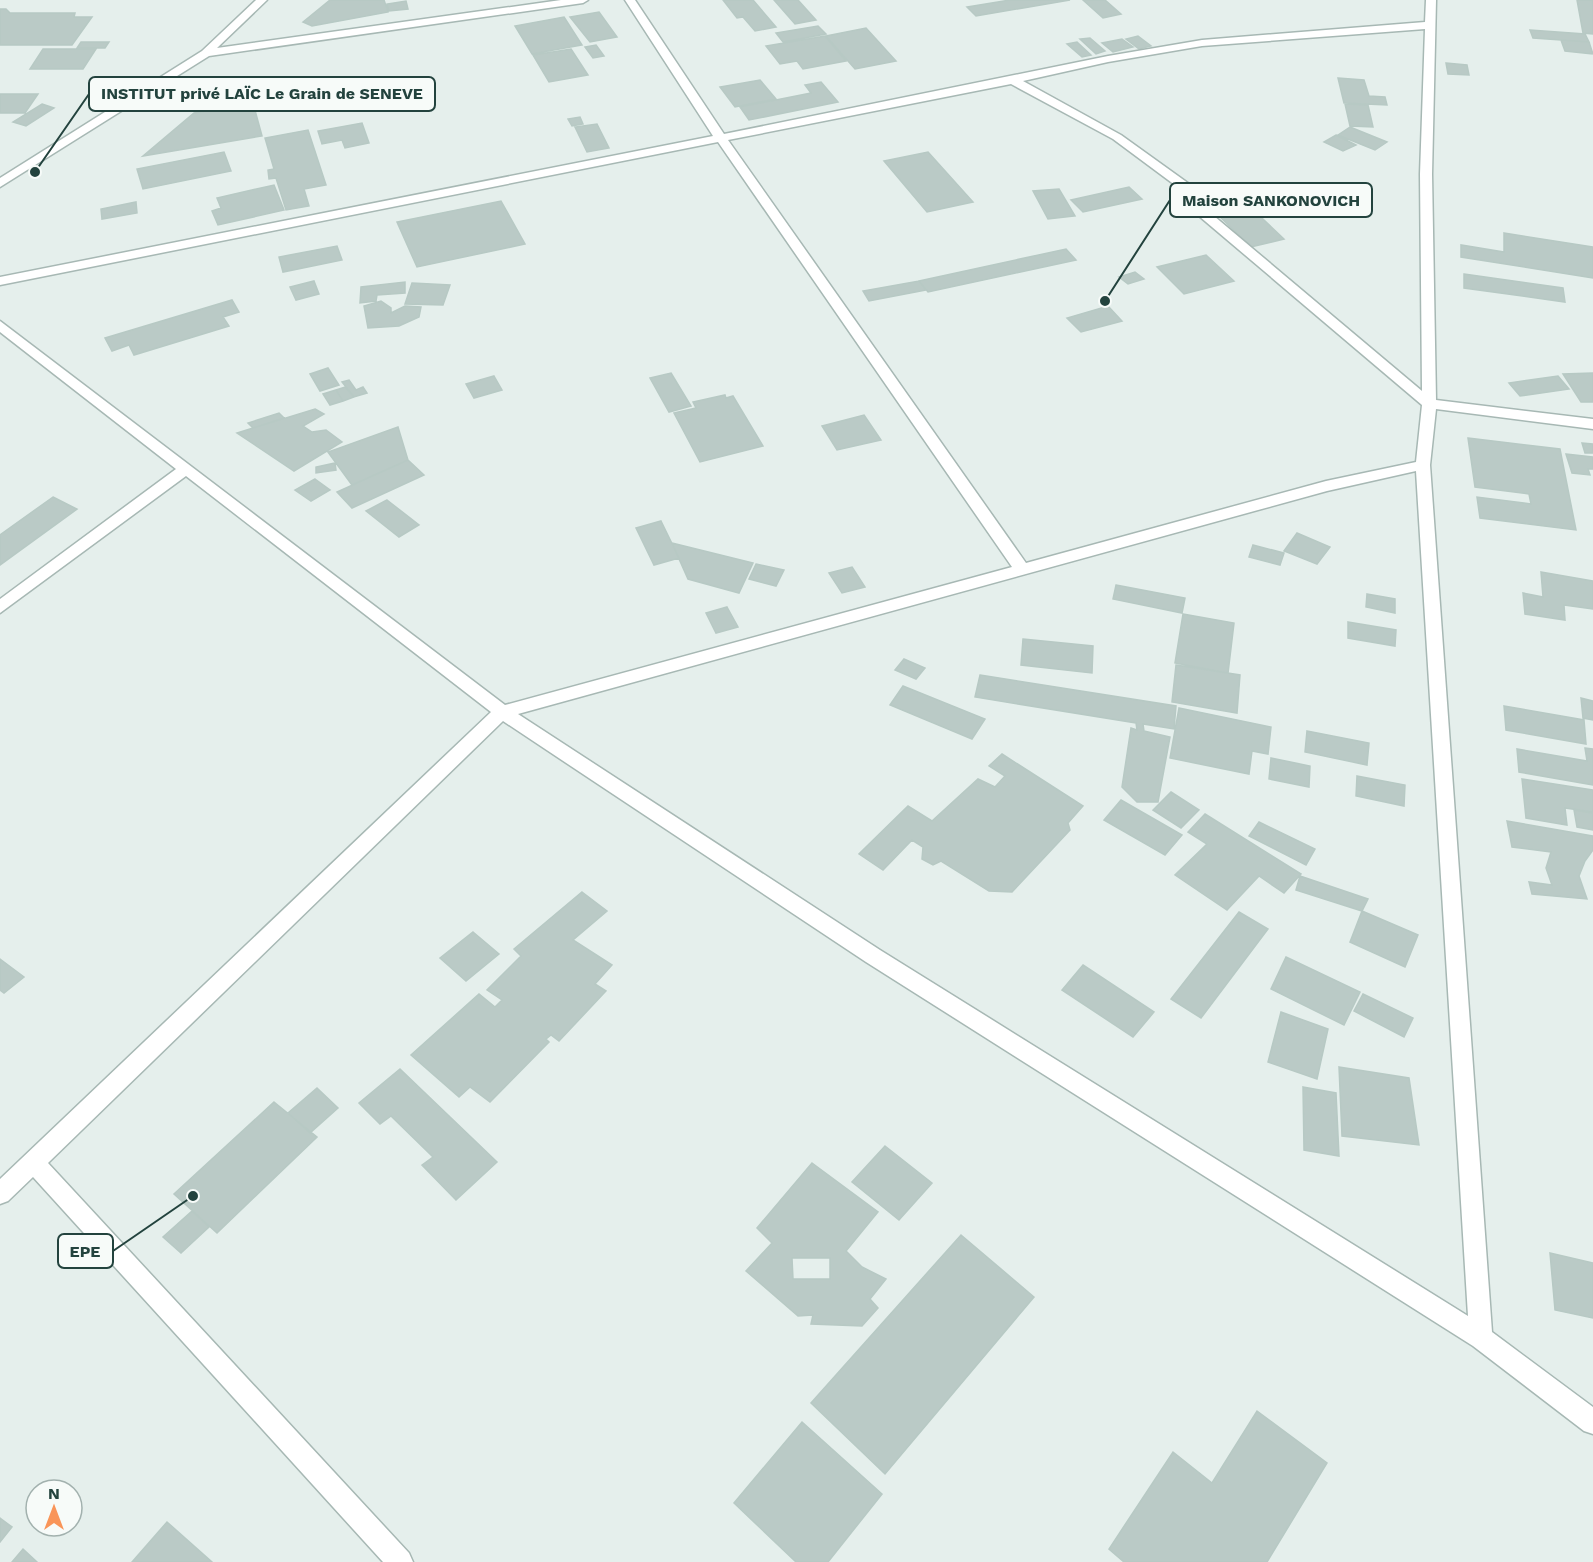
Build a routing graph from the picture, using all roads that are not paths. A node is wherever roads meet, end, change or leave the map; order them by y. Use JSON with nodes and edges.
{"nodes":[{"id":1,"x":262,"y":0,"type":"edge"},
{"id":2,"x":583,"y":0,"type":"edge"},
{"id":3,"x":630,"y":0,"type":"edge"},
{"id":4,"x":1431,"y":0,"type":"edge"},
{"id":5,"x":1429,"y":25,"type":"junction"},
{"id":6,"x":206,"y":53,"type":"junction"},
{"id":7,"x":1013,"y":80,"type":"junction"},
{"id":8,"x":720,"y":137,"type":"junction"},
{"id":9,"x":0,"y":183,"type":"edge"},
{"id":10,"x":0,"y":281,"type":"edge"},
{"id":11,"x":0,"y":325,"type":"edge"},
{"id":12,"x":1429,"y":404,"type":"junction"},
{"id":13,"x":1593,"y":424,"type":"edge"},
{"id":14,"x":1423,"y":465,"type":"junction"},
{"id":15,"x":187,"y":468,"type":"junction"},
{"id":16,"x":1023,"y":570,"type":"junction"},
{"id":17,"x":0,"y":607,"type":"edge"},
{"id":18,"x":502,"y":712,"type":"junction"},
{"id":19,"x":33,"y":1162,"type":"junction"},
{"id":20,"x":0,"y":1194,"type":"edge"},
{"id":21,"x":1481,"y":1338,"type":"junction"},
{"id":22,"x":1593,"y":1422,"type":"edge"},
{"id":23,"x":400,"y":1562,"type":"edge"}],
"edges":[{"from":1,"to":6,"type":"street"},
{"from":2,"to":6,"type":"street"},
{"from":3,"to":8,"type":"street"},
{"from":4,"to":5,"type":"street"},
{"from":5,"to":7,"type":"street"},
{"from":5,"to":12,"type":"street"},
{"from":6,"to":9,"type":"street"},
{"from":7,"to":8,"type":"street"},
{"from":7,"to":12,"type":"street"},
{"from":8,"to":10,"type":"street"},
{"from":8,"to":16,"type":"street"},
{"from":11,"to":15,"type":"street"},
{"from":12,"to":13,"type":"street"},
{"from":12,"to":14,"type":"street"},
{"from":14,"to":16,"type":"street"},
{"from":14,"to":21,"type":"street"},
{"from":15,"to":17,"type":"street"},
{"from":15,"to":18,"type":"street"},
{"from":16,"to":18,"type":"street"},
{"from":18,"to":19,"type":"street"},
{"from":18,"to":21,"type":"street"},
{"from":19,"to":20,"type":"street"},
{"from":19,"to":23,"type":"street"},
{"from":21,"to":22,"type":"street"}]}
